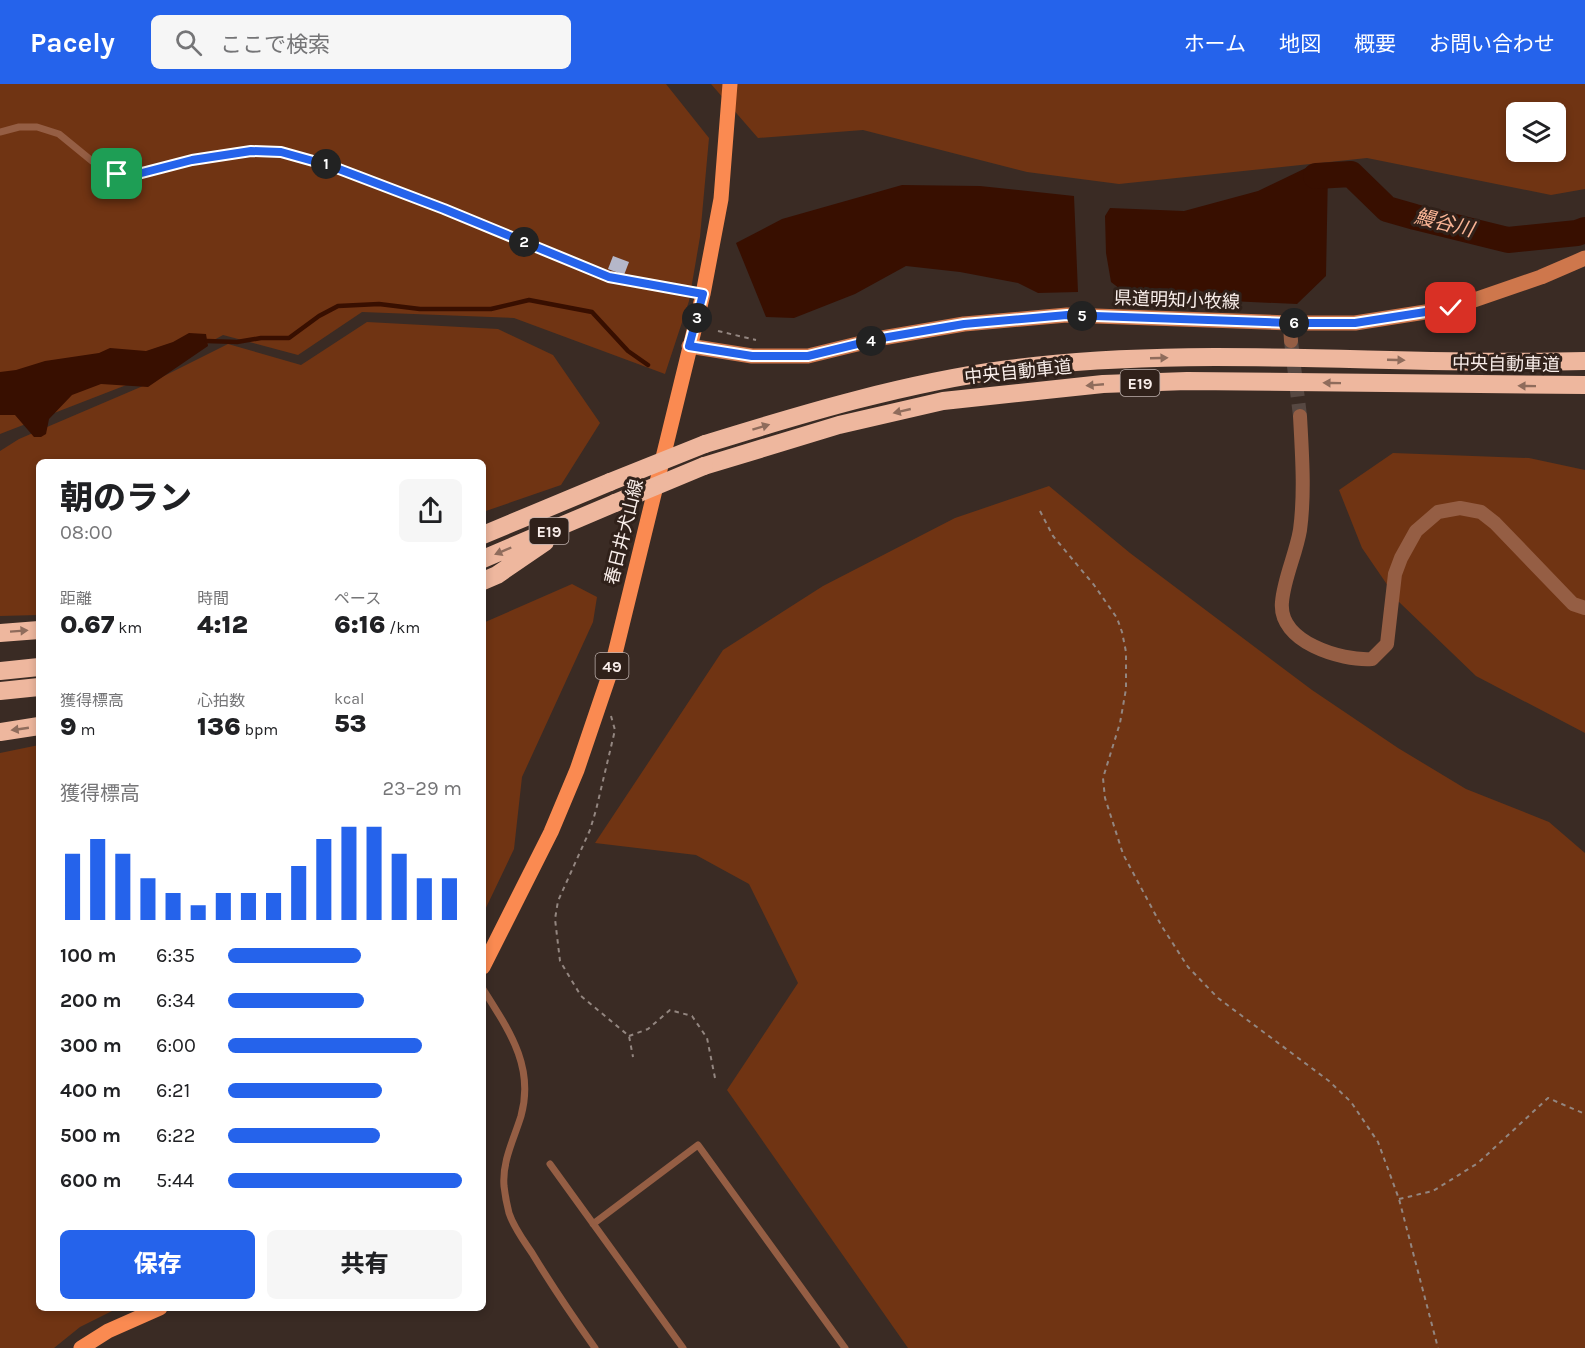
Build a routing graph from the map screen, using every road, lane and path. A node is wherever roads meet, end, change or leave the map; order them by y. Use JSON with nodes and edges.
{"nodes":[{"id":1,"x":730,"y":84,"type":"edge"},
{"id":2,"x":0,"y":132,"type":"edge"},
{"id":3,"x":1585,"y":258,"type":"edge"},
{"id":4,"x":703,"y":294,"type":"junction"},
{"id":5,"x":1290,"y":323,"type":"junction"},
{"id":6,"x":1291,"y":341,"type":"tunnel mouth"},
{"id":7,"x":689,"y":346,"type":"junction"},
{"id":8,"x":1585,"y":361,"type":"edge"},
{"id":9,"x":1585,"y":385,"type":"edge"},
{"id":10,"x":1300,"y":416,"type":"tunnel mouth"},
{"id":11,"x":606,"y":484,"type":"junction"},
{"id":12,"x":1040,"y":511,"type":"dead end"},
{"id":13,"x":486,"y":520,"type":"edge"},
{"id":14,"x":573,"y":521,"type":"junction"},
{"id":15,"x":486,"y":534,"type":"edge"},
{"id":16,"x":486,"y":558,"type":"edge"},
{"id":17,"x":486,"y":580,"type":"edge"},
{"id":18,"x":1585,"y":608,"type":"edge"},
{"id":19,"x":36,"y":630,"type":"edge"},
{"id":20,"x":0,"y":633,"type":"edge"},
{"id":21,"x":36,"y":667,"type":"edge"},
{"id":22,"x":0,"y":671,"type":"edge"},
{"id":23,"x":36,"y":687,"type":"edge"},
{"id":24,"x":0,"y":691,"type":"edge"},
{"id":25,"x":597,"y":712,"type":"junction"},
{"id":26,"x":36,"y":726,"type":"edge"},
{"id":27,"x":0,"y":732,"type":"edge"},
{"id":28,"x":486,"y":961,"type":"edge"},
{"id":29,"x":486,"y":994,"type":"edge"},
{"id":30,"x":629,"y":1036,"type":"junction"},
{"id":31,"x":633,"y":1057,"type":"dead end"},
{"id":32,"x":715,"y":1078,"type":"dead end"},
{"id":33,"x":1585,"y":1114,"type":"edge"},
{"id":34,"x":550,"y":1164,"type":"dead end"},
{"id":35,"x":1399,"y":1199,"type":"junction"},
{"id":36,"x":593,"y":1224,"type":"junction"},
{"id":37,"x":153,"y":1311,"type":"edge"},
{"id":38,"x":81,"y":1348,"type":"edge"},
{"id":39,"x":595,"y":1348,"type":"edge"},
{"id":40,"x":682,"y":1348,"type":"edge"},
{"id":41,"x":845,"y":1348,"type":"edge"},
{"id":42,"x":1438,"y":1348,"type":"edge"}],
"edges":[{"from":1,"to":4,"type":"main road","name":"春日井犬山線","number":"49"},
{"from":2,"to":4,"type":"lane"},
{"from":3,"to":5,"type":"main road","name":"県道明知小牧線"},
{"from":4,"to":7,"type":"main road","name":"春日井犬山線","number":"49"},
{"from":5,"to":6,"type":"street"},
{"from":5,"to":7,"type":"main road","name":"県道明知小牧線"},
{"from":7,"to":25,"type":"main road","name":"春日井犬山線","number":"49"},
{"from":11,"to":8,"type":"highway","name":"中央自動車道","number":"E19","one_way":true,"bridge":true},
{"from":9,"to":14,"type":"highway","name":"中央自動車道","number":"E19","one_way":true,"bridge":true},
{"from":10,"to":18,"type":"street"},
{"from":11,"to":13,"type":"highway"},
{"from":11,"to":15,"type":"highway","name":"中央自動車道","number":"E19"},
{"from":12,"to":35,"type":"path"},
{"from":14,"to":16,"type":"highway","name":"中央自動車道","number":"E19","one_way":true},
{"from":14,"to":17,"type":"highway"},
{"from":20,"to":19,"type":"highway","one_way":true},
{"from":21,"to":22,"type":"highway"},
{"from":23,"to":24,"type":"highway"},
{"from":25,"to":28,"type":"main road","name":"春日井犬山線","number":"49"},
{"from":25,"to":30,"type":"path"},
{"from":26,"to":27,"type":"highway","one_way":true},
{"from":29,"to":39,"type":"lane"},
{"from":30,"to":31,"type":"path"},
{"from":30,"to":32,"type":"path"},
{"from":33,"to":35,"type":"path"},
{"from":34,"to":36,"type":"lane"},
{"from":35,"to":42,"type":"path"},
{"from":36,"to":40,"type":"lane"},
{"from":36,"to":41,"type":"lane"},
{"from":37,"to":38,"type":"main road"}]}
